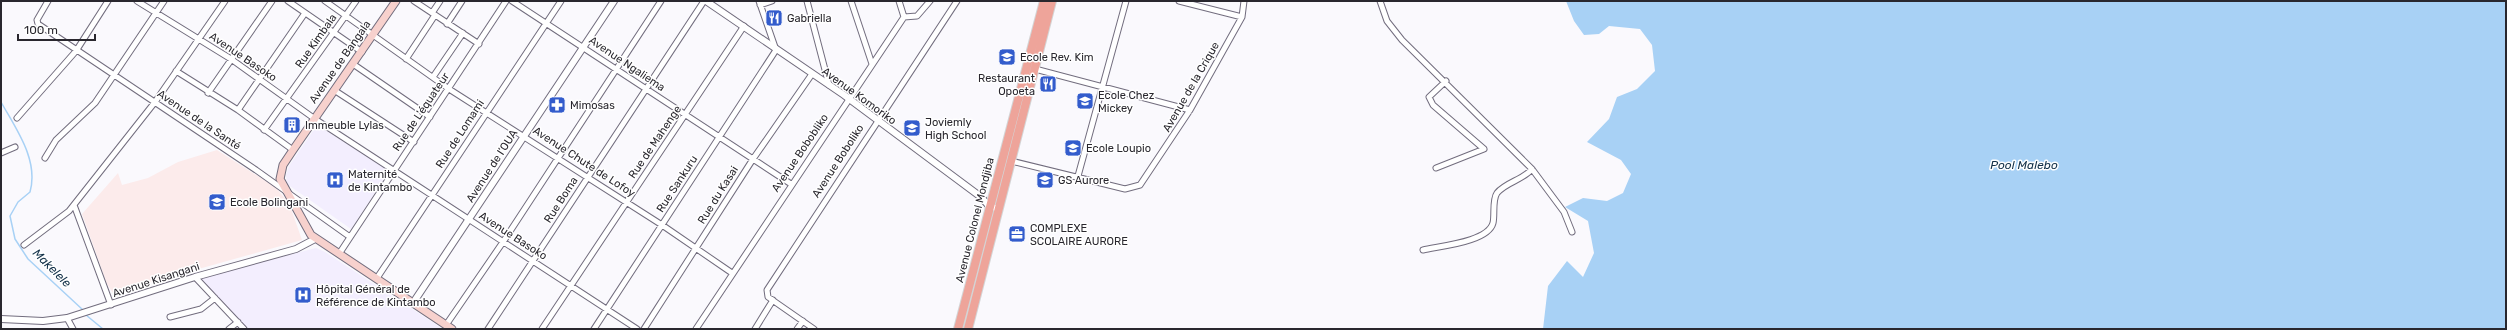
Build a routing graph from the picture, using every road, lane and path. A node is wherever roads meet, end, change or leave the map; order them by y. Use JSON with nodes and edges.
{"nodes":[{"id":1,"x":48,"y":1,"type":"edge"},
{"id":2,"x":108,"y":1,"type":"edge"},
{"id":3,"x":137,"y":1,"type":"edge"},
{"id":4,"x":164,"y":1,"type":"edge"},
{"id":5,"x":225,"y":1,"type":"edge"},
{"id":6,"x":272,"y":1,"type":"edge"},
{"id":7,"x":288,"y":1,"type":"edge"},
{"id":8,"x":325,"y":1,"type":"edge"},
{"id":9,"x":356,"y":1,"type":"edge"},
{"id":10,"x":396,"y":1,"type":"edge"},
{"id":11,"x":414,"y":1,"type":"edge"},
{"id":12,"x":440,"y":1,"type":"edge"},
{"id":13,"x":462,"y":1,"type":"edge"},
{"id":14,"x":506,"y":1,"type":"edge"},
{"id":15,"x":512,"y":1,"type":"edge"},
{"id":16,"x":561,"y":1,"type":"edge"},
{"id":17,"x":614,"y":1,"type":"edge"},
{"id":18,"x":661,"y":1,"type":"edge"},
{"id":19,"x":705,"y":1,"type":"edge"},
{"id":20,"x":772,"y":1,"type":"edge"},
{"id":21,"x":807,"y":1,"type":"edge"},
{"id":22,"x":851,"y":1,"type":"edge"},
{"id":23,"x":899,"y":1,"type":"edge"},
{"id":24,"x":930,"y":1,"type":"edge"},
{"id":25,"x":957,"y":1,"type":"edge"},
{"id":26,"x":1044,"y":1,"type":"edge"},
{"id":27,"x":1052,"y":1,"type":"edge"},
{"id":28,"x":1126,"y":1,"type":"edge"},
{"id":29,"x":1179,"y":1,"type":"edge"},
{"id":30,"x":1244,"y":1,"type":"edge"},
{"id":31,"x":1380,"y":1,"type":"edge"},
{"id":32,"x":760,"y":3,"type":"edge"},
{"id":33,"x":306,"y":13,"type":"junction"},
{"id":34,"x":156,"y":14,"type":"junction"},
{"id":35,"x":433,"y":14,"type":"junction"},
{"id":36,"x":345,"y":17,"type":"junction"},
{"id":37,"x":904,"y":17,"type":"junction"},
{"id":38,"x":1242,"y":17,"type":"junction"},
{"id":39,"x":546,"y":23,"type":"junction"},
{"id":40,"x":447,"y":24,"type":"junction"},
{"id":41,"x":744,"y":26,"type":"junction"},
{"id":42,"x":463,"y":33,"type":"junction"},
{"id":43,"x":334,"y":34,"type":"junction"},
{"id":44,"x":372,"y":35,"type":"junction"},
{"id":45,"x":199,"y":39,"type":"junction"},
{"id":46,"x":479,"y":44,"type":"junction"},
{"id":47,"x":584,"y":46,"type":"junction"},
{"id":48,"x":776,"y":50,"type":"junction"},
{"id":49,"x":76,"y":51,"type":"junction"},
{"id":50,"x":362,"y":52,"type":"junction"},
{"id":51,"x":406,"y":58,"type":"junction"},
{"id":52,"x":231,"y":59,"type":"junction"},
{"id":53,"x":353,"y":64,"type":"junction"},
{"id":54,"x":872,"y":64,"type":"junction"},
{"id":55,"x":616,"y":69,"type":"junction"},
{"id":56,"x":1035,"y":69,"type":"junction"},
{"id":57,"x":176,"y":71,"type":"junction"},
{"id":58,"x":812,"y":74,"type":"junction"},
{"id":59,"x":114,"y":76,"type":"junction"},
{"id":60,"x":433,"y":77,"type":"junction"},
{"id":61,"x":260,"y":78,"type":"junction"},
{"id":62,"x":1446,"y":82,"type":"junction"},
{"id":63,"x":829,"y":85,"type":"junction"},
{"id":64,"x":1101,"y":86,"type":"junction"},
{"id":65,"x":449,"y":88,"type":"junction"},
{"id":66,"x":647,"y":88,"type":"junction"},
{"id":67,"x":334,"y":90,"type":"junction"},
{"id":68,"x":208,"y":93,"type":"junction"},
{"id":69,"x":848,"y":98,"type":"junction"},
{"id":70,"x":287,"y":99,"type":"junction"},
{"id":71,"x":155,"y":102,"type":"junction"},
{"id":72,"x":238,"y":110,"type":"junction"},
{"id":73,"x":1190,"y":110,"type":"junction"},
{"id":74,"x":486,"y":111,"type":"junction"},
{"id":75,"x":685,"y":114,"type":"junction"},
{"id":76,"x":430,"y":117,"type":"junction"},
{"id":77,"x":17,"y":118,"type":"dead end"},
{"id":78,"x":315,"y":118,"type":"junction"},
{"id":79,"x":876,"y":120,"type":"junction"},
{"id":80,"x":264,"y":130,"type":"junction"},
{"id":81,"x":525,"y":136,"type":"junction"},
{"id":82,"x":719,"y":137,"type":"junction"},
{"id":83,"x":414,"y":142,"type":"junction"},
{"id":84,"x":15,"y":147,"type":"dead end"},
{"id":85,"x":293,"y":150,"type":"junction"},
{"id":86,"x":1,"y":154,"type":"edge"},
{"id":87,"x":45,"y":158,"type":"dead end"},
{"id":88,"x":558,"y":158,"type":"junction"},
{"id":89,"x":753,"y":159,"type":"junction"},
{"id":90,"x":1011,"y":161,"type":"junction"},
{"id":91,"x":1436,"y":168,"type":"dead end"},
{"id":92,"x":1532,"y":169,"type":"junction"},
{"id":93,"x":394,"y":170,"type":"junction"},
{"id":94,"x":1078,"y":176,"type":"junction"},
{"id":95,"x":588,"y":177,"type":"junction"},
{"id":96,"x":791,"y":184,"type":"junction"},
{"id":97,"x":284,"y":190,"type":"junction"},
{"id":98,"x":432,"y":196,"type":"junction"},
{"id":99,"x":626,"y":203,"type":"junction"},
{"id":100,"x":74,"y":205,"type":"junction"},
{"id":101,"x":989,"y":206,"type":"junction"},
{"id":102,"x":999,"y":209,"type":"junction"},
{"id":103,"x":470,"y":220,"type":"junction"},
{"id":104,"x":662,"y":225,"type":"junction"},
{"id":105,"x":1572,"y":232,"type":"dead end"},
{"id":106,"x":350,"y":237,"type":"junction"},
{"id":107,"x":315,"y":240,"type":"junction"},
{"id":108,"x":503,"y":242,"type":"junction"},
{"id":109,"x":24,"y":245,"type":"dead end"},
{"id":110,"x":696,"y":249,"type":"junction"},
{"id":111,"x":1424,"y":250,"type":"dead end"},
{"id":112,"x":339,"y":254,"type":"junction"},
{"id":113,"x":533,"y":261,"type":"junction"},
{"id":114,"x":732,"y":273,"type":"junction"},
{"id":115,"x":195,"y":277,"type":"junction"},
{"id":116,"x":377,"y":278,"type":"junction"},
{"id":117,"x":571,"y":286,"type":"junction"},
{"id":118,"x":215,"y":298,"type":"junction"},
{"id":119,"x":773,"y":300,"type":"junction"},
{"id":120,"x":413,"y":303,"type":"junction"},
{"id":121,"x":111,"y":305,"type":"junction"},
{"id":122,"x":607,"y":310,"type":"junction"},
{"id":123,"x":170,"y":317,"type":"dead end"},
{"id":124,"x":68,"y":318,"type":"junction"},
{"id":125,"x":1,"y":319,"type":"edge"},
{"id":126,"x":803,"y":321,"type":"junction"},
{"id":127,"x":238,"y":322,"type":"junction"},
{"id":128,"x":449,"y":327,"type":"edge"},
{"id":129,"x":73,"y":329,"type":"edge"},
{"id":130,"x":229,"y":329,"type":"edge"},
{"id":131,"x":244,"y":329,"type":"edge"},
{"id":132,"x":488,"y":329,"type":"edge"},
{"id":133,"x":542,"y":329,"type":"edge"},
{"id":134,"x":594,"y":329,"type":"edge"},
{"id":135,"x":637,"y":329,"type":"edge"},
{"id":136,"x":644,"y":329,"type":"edge"},
{"id":137,"x":696,"y":329,"type":"edge"},
{"id":138,"x":755,"y":329,"type":"edge"},
{"id":139,"x":797,"y":329,"type":"edge"},
{"id":140,"x":814,"y":329,"type":"edge"},
{"id":141,"x":958,"y":329,"type":"edge"},
{"id":142,"x":968,"y":329,"type":"edge"}],
"edges":[{"from":1,"to":49,"type":"street","name":"Avenue de la Santé"},
{"from":2,"to":49,"type":"street"},
{"from":3,"to":34,"type":"street","name":"Avenue Basoko"},
{"from":4,"to":34,"type":"street"},
{"from":5,"to":45,"type":"street"},
{"from":6,"to":52,"type":"street"},
{"from":7,"to":33,"type":"street"},
{"from":8,"to":36,"type":"street","name":"Avenue Chute de Lofoy"},
{"from":9,"to":36,"type":"street","name":"Rue Kimbala"},
{"from":10,"to":44,"type":"main road","name":"Avenue de Bangala"},
{"from":11,"to":35,"type":"street"},
{"from":12,"to":35,"type":"street"},
{"from":13,"to":40,"type":"street"},
{"from":14,"to":46,"type":"street","name":"Rue de L'équateur"},
{"from":15,"to":39,"type":"street","name":"Avenue Ngaliema"},
{"from":16,"to":39,"type":"street","name":"Rue de Lomami"},
{"from":17,"to":47,"type":"street","name":"Avenue de l’OUA"},
{"from":18,"to":55,"type":"street"},
{"from":19,"to":41,"type":"street","name":"Avenue Komoriko"},
{"from":19,"to":66,"type":"street","name":"Rue Boma"},
{"from":20,"to":32,"type":"street"},
{"from":21,"to":63,"type":"street"},
{"from":22,"to":54,"type":"street"},
{"from":23,"to":37,"type":"street"},
{"from":24,"to":37,"type":"street"},
{"from":25,"to":79,"type":"street","name":"Avenue Boboliko"},
{"from":26,"to":101,"type":"main road","name":"Avenue Colonel Mondjiba"},
{"from":27,"to":56,"type":"main road","name":"Avenue Colonel Mondjiba"},
{"from":28,"to":64,"type":"street"},
{"from":29,"to":38,"type":"street"},
{"from":30,"to":38,"type":"street","name":"Avenue de la Crique"},
{"from":31,"to":62,"type":"street"},
{"from":32,"to":48,"type":"street"},
{"from":33,"to":43,"type":"street"},
{"from":33,"to":61,"type":"street"},
{"from":34,"to":45,"type":"street","name":"Avenue Basoko"},
{"from":34,"to":59,"type":"street"},
{"from":35,"to":40,"type":"street"},
{"from":35,"to":51,"type":"street"},
{"from":36,"to":43,"type":"street","name":"Rue Kimbala"},
{"from":36,"to":44,"type":"street","name":"Avenue Chute de Lofoy"},
{"from":37,"to":54,"type":"street","name":"Avenue Bobobliko"},
{"from":38,"to":73,"type":"street","name":"Avenue de la Crique"},
{"from":39,"to":47,"type":"street","name":"Avenue Ngaliema"},
{"from":39,"to":74,"type":"street","name":"Rue de Lomami"},
{"from":40,"to":42,"type":"street"},
{"from":41,"to":48,"type":"street","name":"Avenue Komoriko"},
{"from":41,"to":75,"type":"street","name":"Rue de Mahenge"},
{"from":42,"to":46,"type":"street"},
{"from":42,"to":60,"type":"street"},
{"from":43,"to":50,"type":"street"},
{"from":43,"to":70,"type":"street","name":"Rue Kimbala"},
{"from":44,"to":50,"type":"main road","name":"Avenue de Bangala"},
{"from":44,"to":51,"type":"street","name":"Avenue Chute de Lofoy"},
{"from":45,"to":52,"type":"street","name":"Avenue Basoko"},
{"from":45,"to":57,"type":"street"},
{"from":46,"to":65,"type":"street","name":"Rue de L'équateur"},
{"from":47,"to":55,"type":"street","name":"Avenue Ngaliema"},
{"from":47,"to":81,"type":"street","name":"Avenue de l’OUA"},
{"from":48,"to":58,"type":"street","name":"Avenue Komoriko"},
{"from":48,"to":82,"type":"street","name":"Rue Sankuru"},
{"from":49,"to":59,"type":"street","name":"Avenue de la Santé"},
{"from":49,"to":77,"type":"street"},
{"from":50,"to":53,"type":"main road","name":"Avenue de Bangala"},
{"from":51,"to":60,"type":"street","name":"Avenue Chute de Lofoy"},
{"from":52,"to":61,"type":"street","name":"Avenue Basoko"},
{"from":52,"to":68,"type":"street"},
{"from":53,"to":67,"type":"main road","name":"Avenue de Bangala"},
{"from":53,"to":76,"type":"street"},
{"from":54,"to":69,"type":"street","name":"Avenue Bobobliko"},
{"from":55,"to":66,"type":"street","name":"Avenue Ngaliema"},
{"from":55,"to":88,"type":"street"},
{"from":56,"to":64,"type":"street"},
{"from":56,"to":90,"type":"main road","name":"Avenue Colonel Mondjiba"},
{"from":57,"to":68,"type":"street"},
{"from":57,"to":71,"type":"street"},
{"from":58,"to":63,"type":"street","name":"Avenue Komoriko"},
{"from":58,"to":89,"type":"street","name":"Rue du Kasai"},
{"from":59,"to":71,"type":"street","name":"Avenue de la Santé"},
{"from":59,"to":87,"type":"street"},
{"from":60,"to":65,"type":"street","name":"Avenue Chute de Lofoy"},
{"from":61,"to":70,"type":"street","name":"Avenue Basoko"},
{"from":61,"to":72,"type":"street"},
{"from":62,"to":91,"type":"street"},
{"from":62,"to":92,"type":"street"},
{"from":63,"to":69,"type":"street","name":"Avenue Komoriko"},
{"from":64,"to":73,"type":"street"},
{"from":64,"to":94,"type":"street"},
{"from":65,"to":74,"type":"street","name":"Avenue Chute de Lofoy"},
{"from":65,"to":76,"type":"street","name":"Rue de L'équateur"},
{"from":66,"to":75,"type":"street","name":"Avenue Ngaliema"},
{"from":66,"to":95,"type":"street","name":"Rue Boma"},
{"from":67,"to":78,"type":"main road","name":"Avenue de Bangala"},
{"from":67,"to":83,"type":"street"},
{"from":68,"to":72,"type":"street"},
{"from":69,"to":79,"type":"street","name":"Avenue Komoriko"},
{"from":69,"to":96,"type":"street","name":"Avenue Bobobliko"},
{"from":70,"to":78,"type":"street","name":"Avenue Basoko"},
{"from":70,"to":80,"type":"street","name":"Rue Kimbala"},
{"from":71,"to":97,"type":"street","name":"Avenue de la Santé"},
{"from":71,"to":100,"type":"street"},
{"from":72,"to":80,"type":"street"},
{"from":73,"to":94,"type":"street","name":"Avenue de la Crique"},
{"from":74,"to":81,"type":"street","name":"Avenue Chute de Lofoy"},
{"from":74,"to":98,"type":"street","name":"Rue de Lomami"},
{"from":75,"to":82,"type":"street","name":"Avenue Ngaliema"},
{"from":75,"to":99,"type":"street","name":"Rue de Mahenge"},
{"from":76,"to":83,"type":"street","name":"Rue de L'équateur"},
{"from":78,"to":85,"type":"main road","name":"Avenue de Bangala"},
{"from":78,"to":93,"type":"street","name":"Avenue Basoko"},
{"from":79,"to":101,"type":"street","name":"Avenue Komoriko"},
{"from":79,"to":119,"type":"street","name":"Avenue Boboliko"},
{"from":80,"to":85,"type":"street"},
{"from":81,"to":88,"type":"street","name":"Avenue Chute de Lofoy"},
{"from":81,"to":103,"type":"street","name":"Avenue de l’OUA"},
{"from":82,"to":89,"type":"street","name":"Avenue Ngaliema"},
{"from":82,"to":104,"type":"street","name":"Rue Sankuru"},
{"from":83,"to":93,"type":"street","name":"Rue de L'équateur"},
{"from":84,"to":86,"type":"street"},
{"from":85,"to":97,"type":"main road","name":"Avenue de Bangala"},
{"from":88,"to":95,"type":"street","name":"Avenue Chute de Lofoy"},
{"from":88,"to":108,"type":"street"},
{"from":89,"to":96,"type":"street","name":"Avenue Ngaliema"},
{"from":89,"to":110,"type":"street","name":"Rue du Kasai"},
{"from":90,"to":94,"type":"street"},
{"from":90,"to":102,"type":"main road","name":"Avenue Colonel Mondjiba"},
{"from":92,"to":105,"type":"street"},
{"from":92,"to":111,"type":"street"},
{"from":93,"to":98,"type":"street","name":"Avenue Basoko"},
{"from":93,"to":106,"type":"street","name":"Rue de L'équateur"},
{"from":95,"to":99,"type":"street","name":"Avenue Chute de Lofoy"},
{"from":95,"to":113,"type":"street","name":"Rue Boma"},
{"from":96,"to":114,"type":"street","name":"Avenue Bobobliko"},
{"from":97,"to":106,"type":"street","name":"Avenue de la Santé"},
{"from":97,"to":107,"type":"main road","name":"Avenue de Bangala"},
{"from":98,"to":103,"type":"street","name":"Avenue Basoko"},
{"from":98,"to":116,"type":"street","name":"Rue de Lomami"},
{"from":99,"to":104,"type":"street","name":"Avenue Chute de Lofoy"},
{"from":99,"to":117,"type":"street","name":"Rue de Mahenge"},
{"from":100,"to":109,"type":"street"},
{"from":100,"to":121,"type":"street"},
{"from":101,"to":102,"type":"street"},
{"from":101,"to":141,"type":"main road","name":"Avenue Colonel Mondjiba"},
{"from":102,"to":142,"type":"main road","name":"Avenue Colonel Mondjiba"},
{"from":103,"to":108,"type":"street","name":"Avenue Basoko"},
{"from":103,"to":120,"type":"street","name":"Avenue de l’OUA"},
{"from":104,"to":110,"type":"street","name":"Avenue Chute de Lofoy"},
{"from":104,"to":122,"type":"street","name":"Rue Sankuru"},
{"from":106,"to":112,"type":"street","name":"Rue de L'équateur"},
{"from":107,"to":112,"type":"main road"},
{"from":107,"to":115,"type":"street","name":"Avenue Kisangani"},
{"from":108,"to":113,"type":"street","name":"Avenue Basoko"},
{"from":108,"to":128,"type":"street"},
{"from":110,"to":114,"type":"street","name":"Avenue Chute de Lofoy"},
{"from":110,"to":136,"type":"street","name":"Rue du Kasai"},
{"from":112,"to":116,"type":"main road"},
{"from":113,"to":117,"type":"street","name":"Avenue Basoko"},
{"from":113,"to":132,"type":"street","name":"Rue Boma"},
{"from":114,"to":137,"type":"street","name":"Avenue Bobobliko"},
{"from":115,"to":118,"type":"street"},
{"from":115,"to":121,"type":"street","name":"Avenue Kisangani"},
{"from":116,"to":120,"type":"main road"},
{"from":117,"to":122,"type":"street","name":"Avenue Basoko"},
{"from":117,"to":133,"type":"street","name":"Rue de Mahenge"},
{"from":118,"to":123,"type":"street"},
{"from":118,"to":127,"type":"street"},
{"from":119,"to":126,"type":"street"},
{"from":119,"to":138,"type":"street"},
{"from":120,"to":128,"type":"main road"},
{"from":121,"to":124,"type":"street","name":"Avenue Kisangani"},
{"from":122,"to":134,"type":"street","name":"Rue Sankuru"},
{"from":122,"to":135,"type":"street","name":"Avenue Basoko"},
{"from":124,"to":125,"type":"street","name":"Avenue Kisangani"},
{"from":124,"to":129,"type":"street"},
{"from":126,"to":139,"type":"street"},
{"from":126,"to":140,"type":"street"},
{"from":127,"to":130,"type":"street"},
{"from":127,"to":131,"type":"street"}]}
